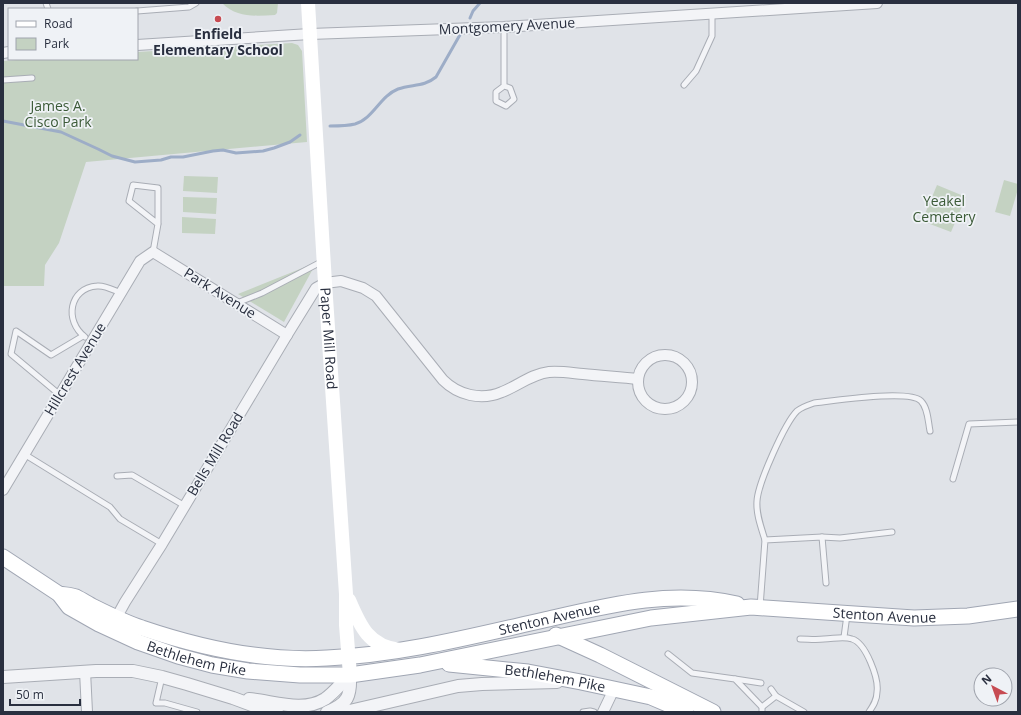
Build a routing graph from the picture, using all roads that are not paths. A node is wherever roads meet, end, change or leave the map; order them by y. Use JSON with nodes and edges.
{"nodes":[{"id":1,"x":196,"y":3,"type":"edge"},
{"id":2,"x":308,"y":3,"type":"edge"},
{"id":3,"x":877,"y":3,"type":"edge"},
{"id":4,"x":138,"y":11,"type":"edge"},
{"id":5,"x":712,"y":14,"type":"junction"},
{"id":6,"x":504,"y":27,"type":"junction"},
{"id":7,"x":310,"y":34,"type":"junction"},
{"id":8,"x":138,"y":45,"type":"edge"},
{"id":9,"x":32,"y":78,"type":"dead end"},
{"id":10,"x":3,"y":80,"type":"edge"},
{"id":11,"x":684,"y":85,"type":"dead end"},
{"id":12,"x":504,"y":86,"type":"dead end"},
{"id":13,"x":158,"y":224,"type":"junction"},
{"id":14,"x":153,"y":252,"type":"junction"},
{"id":15,"x":323,"y":261,"type":"junction"},
{"id":16,"x":325,"y":283,"type":"junction"},
{"id":17,"x":120,"y":293,"type":"junction"},
{"id":18,"x":236,"y":303,"type":"junction"},
{"id":19,"x":287,"y":335,"type":"junction"},
{"id":20,"x":87,"y":339,"type":"junction"},
{"id":21,"x":638,"y":379,"type":"junction"},
{"id":22,"x":60,"y":395,"type":"junction"},
{"id":23,"x":1018,"y":422,"type":"edge"},
{"id":24,"x":930,"y":430,"type":"dead end"},
{"id":25,"x":24,"y":454,"type":"junction"},
{"id":26,"x":117,"y":476,"type":"dead end"},
{"id":27,"x":953,"y":479,"type":"dead end"},
{"id":28,"x":3,"y":490,"type":"edge"},
{"id":29,"x":185,"y":506,"type":"junction"},
{"id":30,"x":892,"y":532,"type":"dead end"},
{"id":31,"x":822,"y":537,"type":"junction"},
{"id":32,"x":765,"y":540,"type":"junction"},
{"id":33,"x":162,"y":544,"type":"junction"},
{"id":34,"x":3,"y":557,"type":"edge"},
{"id":35,"x":826,"y":583,"type":"dead end"},
{"id":36,"x":346,"y":594,"type":"junction"},
{"id":37,"x":756,"y":607,"type":"junction"},
{"id":38,"x":1018,"y":609,"type":"edge"},
{"id":39,"x":847,"y":614,"type":"junction"},
{"id":40,"x":113,"y":624,"type":"junction"},
{"id":41,"x":512,"y":627,"type":"junction"},
{"id":42,"x":558,"y":636,"type":"junction"},
{"id":43,"x":844,"y":638,"type":"junction"},
{"id":44,"x":800,"y":639,"type":"dead end"},
{"id":45,"x":401,"y":650,"type":"junction"},
{"id":46,"x":668,"y":654,"type":"dead end"},
{"id":47,"x":348,"y":657,"type":"junction"},
{"id":48,"x":420,"y":665,"type":"junction"},
{"id":49,"x":85,"y":671,"type":"junction"},
{"id":50,"x":350,"y":675,"type":"junction"},
{"id":51,"x":3,"y":677,"type":"edge"},
{"id":52,"x":162,"y":677,"type":"junction"},
{"id":53,"x":735,"y":679,"type":"junction"},
{"id":54,"x":581,"y":682,"type":"junction"},
{"id":55,"x":761,"y":683,"type":"dead end"},
{"id":56,"x":614,"y":689,"type":"junction"},
{"id":57,"x":771,"y":689,"type":"dead end"},
{"id":58,"x":776,"y":696,"type":"junction"},
{"id":59,"x":233,"y":698,"type":"junction"},
{"id":60,"x":762,"y":710,"type":"edge"},
{"id":61,"x":87,"y":712,"type":"edge"},
{"id":62,"x":197,"y":712,"type":"edge"},
{"id":63,"x":277,"y":712,"type":"edge"},
{"id":64,"x":327,"y":712,"type":"edge"},
{"id":65,"x":345,"y":712,"type":"edge"},
{"id":66,"x":583,"y":712,"type":"edge"},
{"id":67,"x":594,"y":712,"type":"edge"},
{"id":68,"x":603,"y":712,"type":"edge"},
{"id":69,"x":686,"y":712,"type":"edge"},
{"id":70,"x":713,"y":712,"type":"edge"},
{"id":71,"x":804,"y":712,"type":"edge"},
{"id":72,"x":869,"y":712,"type":"edge"}],
"edges":[{"from":1,"to":4,"type":"lane"},
{"from":2,"to":7,"type":"main road","name":"Paper Mill Road"},
{"from":3,"to":5,"type":"street","name":"Montgomery Avenue"},
{"from":5,"to":6,"type":"street","name":"Montgomery Avenue"},
{"from":5,"to":11,"type":"lane"},
{"from":6,"to":7,"type":"street","name":"Montgomery Avenue"},
{"from":6,"to":12,"type":"lane"},
{"from":7,"to":8,"type":"street","name":"Montgomery Avenue"},
{"from":7,"to":15,"type":"main road","name":"Paper Mill Road"},
{"from":9,"to":10,"type":"lane"},
{"from":13,"to":13,"type":"lane"},
{"from":13,"to":14,"type":"lane"},
{"from":14,"to":17,"type":"street","name":"Hillcrest Avenue"},
{"from":14,"to":18,"type":"street","name":"Park Avenue"},
{"from":15,"to":16,"type":"main road","name":"Paper Mill Road"},
{"from":15,"to":18,"type":"lane"},
{"from":16,"to":19,"type":"street","name":"Bells Mill Road"},
{"from":16,"to":21,"type":"street"},
{"from":16,"to":36,"type":"main road","name":"Paper Mill Road"},
{"from":17,"to":20,"type":"street","name":"Hillcrest Avenue"},
{"from":17,"to":20,"type":"lane"},
{"from":18,"to":19,"type":"street","name":"Park Avenue"},
{"from":19,"to":29,"type":"street","name":"Bells Mill Road"},
{"from":20,"to":22,"type":"street","name":"Hillcrest Avenue"},
{"from":20,"to":22,"type":"lane"},
{"from":21,"to":21,"type":"street"},
{"from":22,"to":25,"type":"street","name":"Hillcrest Avenue"},
{"from":23,"to":27,"type":"lane"},
{"from":24,"to":32,"type":"lane"},
{"from":25,"to":28,"type":"street","name":"Hillcrest Avenue"},
{"from":25,"to":33,"type":"lane"},
{"from":26,"to":29,"type":"lane"},
{"from":29,"to":33,"type":"street","name":"Bells Mill Road"},
{"from":30,"to":31,"type":"lane"},
{"from":31,"to":32,"type":"lane"},
{"from":31,"to":35,"type":"lane"},
{"from":32,"to":37,"type":"lane"},
{"from":33,"to":40,"type":"street","name":"Bells Mill Road"},
{"from":34,"to":40,"type":"main road","name":"Bethlehem Pike"},
{"from":36,"to":45,"type":"main road"},
{"from":36,"to":47,"type":"main road","name":"Paper Mill Road"},
{"from":37,"to":39,"type":"main road","name":"Stenton Avenue"},
{"from":37,"to":41,"type":"main road","name":"Stenton Avenue"},
{"from":37,"to":42,"type":"main road","name":"Stenton Avenue"},
{"from":38,"to":39,"type":"main road","name":"Stenton Avenue"},
{"from":39,"to":43,"type":"lane"},
{"from":40,"to":47,"type":"main road","name":"Bethlehem Pike"},
{"from":40,"to":50,"type":"main road","name":"Bethlehem Pike"},
{"from":41,"to":42,"type":"main road","name":"Bethlehem Pike"},
{"from":41,"to":45,"type":"main road","name":"Stenton Avenue"},
{"from":42,"to":48,"type":"main road","name":"Stenton Avenue"},
{"from":42,"to":70,"type":"main road","name":"Bethlehem Pike"},
{"from":43,"to":44,"type":"lane"},
{"from":43,"to":72,"type":"lane"},
{"from":45,"to":47,"type":"main road","name":"Stenton Avenue"},
{"from":46,"to":53,"type":"lane"},
{"from":47,"to":50,"type":"main road","name":"Paper Mill Road"},
{"from":48,"to":50,"type":"main road","name":"Stenton Avenue"},
{"from":48,"to":54,"type":"main road","name":"Bethlehem Pike"},
{"from":49,"to":51,"type":"street"},
{"from":49,"to":52,"type":"street"},
{"from":49,"to":61,"type":"street"},
{"from":50,"to":59,"type":"street"},
{"from":50,"to":64,"type":"street"},
{"from":52,"to":59,"type":"street"},
{"from":52,"to":62,"type":"lane"},
{"from":53,"to":55,"type":"lane"},
{"from":53,"to":60,"type":"lane"},
{"from":54,"to":56,"type":"main road","name":"Bethlehem Pike"},
{"from":54,"to":65,"type":"street"},
{"from":56,"to":68,"type":"street"},
{"from":56,"to":69,"type":"main road","name":"Bethlehem Pike"},
{"from":57,"to":58,"type":"lane"},
{"from":58,"to":60,"type":"lane"},
{"from":58,"to":71,"type":"lane"},
{"from":59,"to":63,"type":"street"},
{"from":66,"to":67,"type":"lane"}]}
